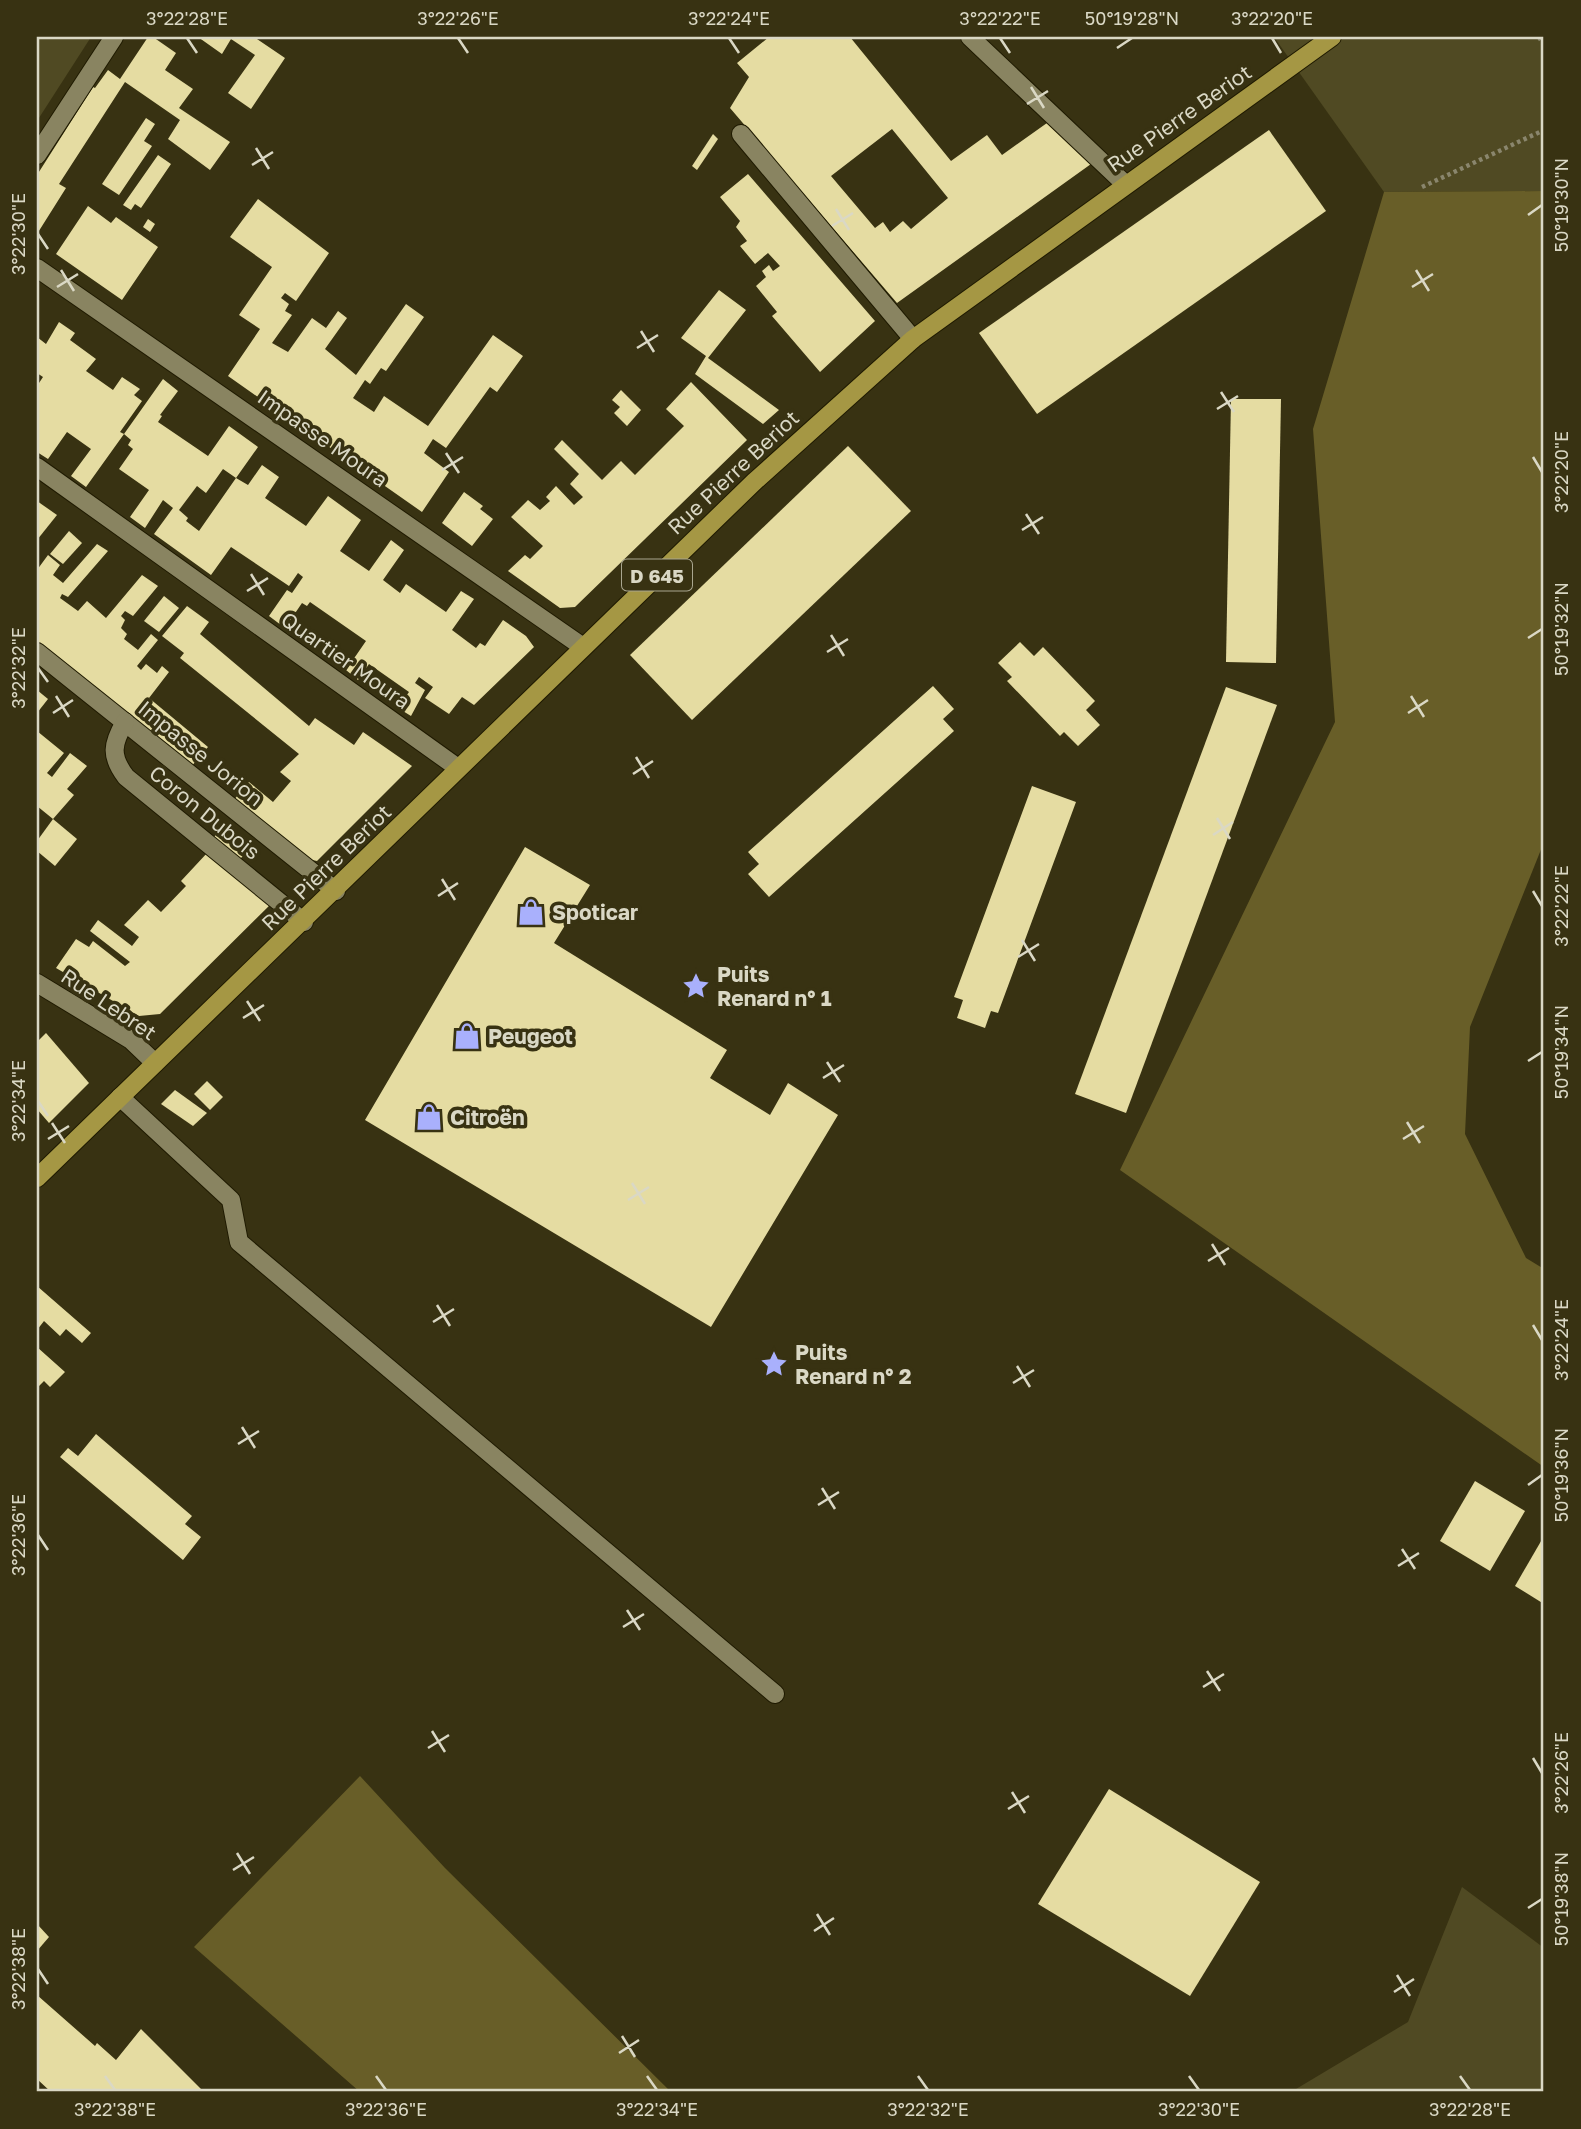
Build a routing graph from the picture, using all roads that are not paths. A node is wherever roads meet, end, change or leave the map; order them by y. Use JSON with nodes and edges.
{"nodes":[{"id":1,"x":114,"y":37,"type":"edge"},
{"id":2,"x":970,"y":37,"type":"edge"},
{"id":3,"x":1332,"y":37,"type":"edge"},
{"id":4,"x":741,"y":134,"type":"dead end"},
{"id":5,"x":37,"y":155,"type":"edge"},
{"id":6,"x":1125,"y":184,"type":"junction"},
{"id":7,"x":37,"y":268,"type":"edge"},
{"id":8,"x":913,"y":339,"type":"junction"},
{"id":9,"x":37,"y":467,"type":"edge"},
{"id":10,"x":583,"y":647,"type":"junction"},
{"id":11,"x":37,"y":652,"type":"edge"},
{"id":12,"x":125,"y":722,"type":"junction"},
{"id":13,"x":458,"y":768,"type":"junction"},
{"id":14,"x":336,"y":891,"type":"junction"},
{"id":15,"x":304,"y":922,"type":"junction"},
{"id":16,"x":37,"y":983,"type":"edge"},
{"id":17,"x":155,"y":1063,"type":"junction"},
{"id":18,"x":120,"y":1097,"type":"junction"},
{"id":19,"x":37,"y":1178,"type":"edge"},
{"id":20,"x":775,"y":1694,"type":"dead end"}],
"edges":[{"from":1,"to":5,"type":"street"},
{"from":2,"to":6,"type":"street"},
{"from":3,"to":6,"type":"main road","name":"Rue Pierre Beriot","number":"D 645"},
{"from":4,"to":8,"type":"street"},
{"from":6,"to":8,"type":"main road","name":"Rue Pierre Beriot","number":"D 645"},
{"from":7,"to":10,"type":"street","name":"Impasse Moura"},
{"from":8,"to":10,"type":"main road","name":"Rue Pierre Beriot","number":"D 645"},
{"from":9,"to":13,"type":"street","name":"Quartier Moura"},
{"from":10,"to":13,"type":"main road","name":"Rue Pierre Beriot","number":"D 645"},
{"from":11,"to":12,"type":"street","name":"Impasse Jorion"},
{"from":12,"to":14,"type":"street","name":"Impasse Jorion"},
{"from":12,"to":15,"type":"street","name":"Coron Dubois"},
{"from":13,"to":14,"type":"main road","name":"Rue Pierre Beriot","number":"D 645"},
{"from":14,"to":15,"type":"main road","name":"Rue Pierre Beriot","number":"D 645"},
{"from":15,"to":17,"type":"main road","name":"Rue Pierre Beriot","number":"D 645"},
{"from":16,"to":17,"type":"street","name":"Rue Lebret"},
{"from":17,"to":18,"type":"main road","name":"Rue Pierre Beriot","number":"D 645"},
{"from":18,"to":19,"type":"main road","name":"Rue Pierre Beriot","number":"D 645"},
{"from":18,"to":20,"type":"street"}]}
